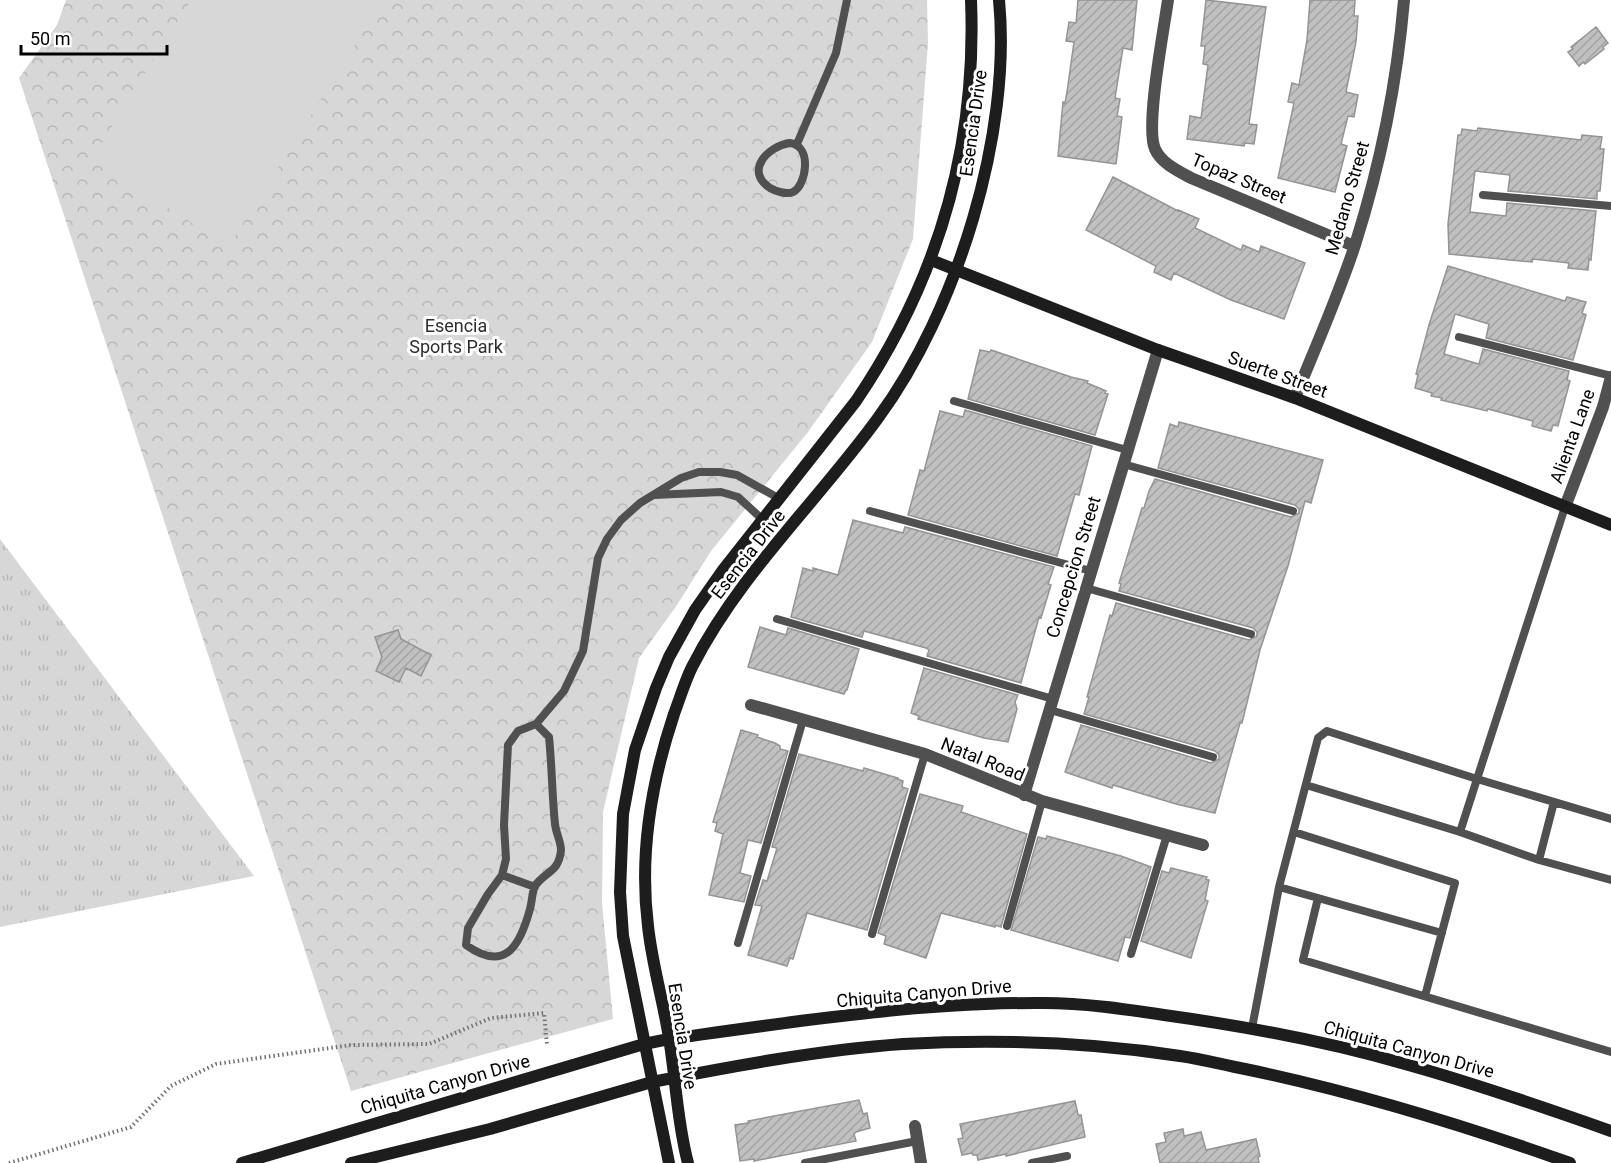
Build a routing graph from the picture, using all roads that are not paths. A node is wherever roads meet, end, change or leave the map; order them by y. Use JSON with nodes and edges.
{"nodes":[{"id":1,"x":847,"y":0,"type":"edge"},
{"id":2,"x":971,"y":0,"type":"edge"},
{"id":3,"x":999,"y":0,"type":"edge"},
{"id":4,"x":1168,"y":0,"type":"edge"},
{"id":5,"x":1404,"y":0,"type":"edge"},
{"id":6,"x":797,"y":144,"type":"junction"},
{"id":7,"x":1483,"y":195,"type":"dead end"},
{"id":8,"x":1611,"y":206,"type":"edge"},
{"id":9,"x":1354,"y":246,"type":"junction"},
{"id":10,"x":931,"y":260,"type":"junction"},
{"id":11,"x":956,"y":271,"type":"junction"},
{"id":12,"x":1459,"y":337,"type":"dead end"},
{"id":13,"x":1158,"y":350,"type":"junction"},
{"id":14,"x":1611,"y":376,"type":"edge"},
{"id":15,"x":1295,"y":398,"type":"junction"},
{"id":16,"x":954,"y":401,"type":"dead end"},
{"id":17,"x":1607,"y":408,"type":"edge"},
{"id":18,"x":1127,"y":450,"type":"junction"},
{"id":19,"x":1123,"y":464,"type":"junction"},
{"id":20,"x":653,"y":495,"type":"junction"},
{"id":21,"x":780,"y":499,"type":"junction"},
{"id":22,"x":1565,"y":507,"type":"junction"},
{"id":23,"x":870,"y":511,"type":"dead end"},
{"id":24,"x":1293,"y":512,"type":"dead end"},
{"id":25,"x":762,"y":519,"type":"junction"},
{"id":26,"x":1611,"y":525,"type":"edge"},
{"id":27,"x":1091,"y":571,"type":"junction"},
{"id":28,"x":1086,"y":588,"type":"junction"},
{"id":29,"x":777,"y":619,"type":"dead end"},
{"id":30,"x":1251,"y":634,"type":"dead end"},
{"id":31,"x":750,"y":705,"type":"dead end"},
{"id":32,"x":1051,"y":705,"type":"junction"},
{"id":33,"x":803,"y":720,"type":"junction"},
{"id":34,"x":536,"y":724,"type":"junction"},
{"id":35,"x":925,"y":754,"type":"junction"},
{"id":36,"x":1213,"y":757,"type":"dead end"},
{"id":37,"x":1478,"y":779,"type":"junction"},
{"id":38,"x":1306,"y":784,"type":"junction"},
{"id":39,"x":1024,"y":795,"type":"junction"},
{"id":40,"x":1042,"y":801,"type":"junction"},
{"id":41,"x":1554,"y":802,"type":"junction"},
{"id":42,"x":1611,"y":819,"type":"edge"},
{"id":43,"x":1293,"y":832,"type":"junction"},
{"id":44,"x":1460,"y":832,"type":"junction"},
{"id":45,"x":1167,"y":836,"type":"junction"},
{"id":46,"x":1203,"y":846,"type":"dead end"},
{"id":47,"x":1539,"y":860,"type":"junction"},
{"id":48,"x":502,"y":875,"type":"junction"},
{"id":49,"x":1611,"y":880,"type":"edge"},
{"id":50,"x":535,"y":887,"type":"junction"},
{"id":51,"x":1279,"y":887,"type":"junction"},
{"id":52,"x":1318,"y":898,"type":"junction"},
{"id":53,"x":1007,"y":926,"type":"dead end"},
{"id":54,"x":1442,"y":933,"type":"junction"},
{"id":55,"x":872,"y":934,"type":"dead end"},
{"id":56,"x":738,"y":943,"type":"dead end"},
{"id":57,"x":1131,"y":954,"type":"dead end"},
{"id":58,"x":1425,"y":996,"type":"junction"},
{"id":59,"x":1252,"y":1028,"type":"junction"},
{"id":60,"x":669,"y":1039,"type":"junction"},
{"id":61,"x":644,"y":1044,"type":"junction"},
{"id":62,"x":1611,"y":1052,"type":"edge"},
{"id":63,"x":673,"y":1078,"type":"junction"},
{"id":64,"x":652,"y":1082,"type":"junction"},
{"id":65,"x":915,"y":1126,"type":"dead end"},
{"id":66,"x":1611,"y":1131,"type":"edge"},
{"id":67,"x":917,"y":1141,"type":"junction"},
{"id":68,"x":1067,"y":1156,"type":"dead end"},
{"id":69,"x":242,"y":1163,"type":"edge"},
{"id":70,"x":351,"y":1163,"type":"edge"},
{"id":71,"x":669,"y":1163,"type":"edge"},
{"id":72,"x":688,"y":1163,"type":"edge"},
{"id":73,"x":805,"y":1163,"type":"edge"},
{"id":74,"x":921,"y":1163,"type":"edge"},
{"id":75,"x":1032,"y":1163,"type":"edge"},
{"id":76,"x":1570,"y":1163,"type":"edge"}],
"edges":[{"from":1,"to":6,"type":"lane"},
{"from":2,"to":10,"type":"street","name":"Esencia Drive"},
{"from":3,"to":11,"type":"street","name":"Esencia Drive"},
{"from":4,"to":9,"type":"street","name":"Topaz Street"},
{"from":5,"to":9,"type":"street","name":"Medano Street"},
{"from":6,"to":6,"type":"lane"},
{"from":7,"to":8,"type":"lane"},
{"from":9,"to":15,"type":"street","name":"Medano Street"},
{"from":10,"to":11,"type":"street","name":"Suerte Street"},
{"from":10,"to":21,"type":"street","name":"Esencia Drive"},
{"from":11,"to":13,"type":"street","name":"Suerte Street"},
{"from":11,"to":60,"type":"street","name":"Esencia Drive"},
{"from":12,"to":14,"type":"lane"},
{"from":13,"to":15,"type":"street","name":"Suerte Street"},
{"from":13,"to":18,"type":"street","name":"Concepcion Street"},
{"from":14,"to":17,"type":"street","name":"Alienta Lane"},
{"from":15,"to":22,"type":"street","name":"Suerte Street"},
{"from":16,"to":18,"type":"lane"},
{"from":17,"to":22,"type":"street","name":"Alienta Lane"},
{"from":18,"to":19,"type":"street","name":"Concepcion Street"},
{"from":19,"to":24,"type":"lane"},
{"from":19,"to":27,"type":"street","name":"Concepcion Street"},
{"from":20,"to":21,"type":"lane"},
{"from":20,"to":25,"type":"lane"},
{"from":20,"to":34,"type":"lane"},
{"from":21,"to":25,"type":"street","name":"Esencia Drive"},
{"from":22,"to":26,"type":"street","name":"Suerte Street"},
{"from":22,"to":37,"type":"lane"},
{"from":23,"to":27,"type":"lane"},
{"from":25,"to":61,"type":"street","name":"Esencia Drive"},
{"from":27,"to":28,"type":"street","name":"Concepcion Street"},
{"from":28,"to":30,"type":"lane"},
{"from":28,"to":32,"type":"street","name":"Concepcion Street"},
{"from":29,"to":32,"type":"lane"},
{"from":31,"to":33,"type":"street","name":"Natal Road"},
{"from":32,"to":36,"type":"lane"},
{"from":32,"to":39,"type":"street","name":"Concepcion Street"},
{"from":33,"to":35,"type":"street","name":"Natal Road"},
{"from":33,"to":56,"type":"lane"},
{"from":34,"to":48,"type":"lane"},
{"from":34,"to":50,"type":"lane"},
{"from":35,"to":39,"type":"street","name":"Natal Road"},
{"from":35,"to":55,"type":"lane"},
{"from":37,"to":38,"type":"lane"},
{"from":37,"to":41,"type":"lane"},
{"from":37,"to":44,"type":"lane"},
{"from":38,"to":43,"type":"lane"},
{"from":38,"to":44,"type":"lane"},
{"from":39,"to":40,"type":"street","name":"Natal Road"},
{"from":40,"to":45,"type":"street","name":"Natal Road"},
{"from":40,"to":53,"type":"lane"},
{"from":41,"to":42,"type":"lane"},
{"from":41,"to":47,"type":"lane"},
{"from":43,"to":51,"type":"lane"},
{"from":43,"to":54,"type":"lane"},
{"from":44,"to":47,"type":"lane"},
{"from":45,"to":46,"type":"street","name":"Natal Road"},
{"from":45,"to":57,"type":"lane"},
{"from":47,"to":49,"type":"lane"},
{"from":48,"to":50,"type":"lane"},
{"from":48,"to":50,"type":"lane"},
{"from":51,"to":52,"type":"lane"},
{"from":51,"to":59,"type":"lane"},
{"from":52,"to":54,"type":"lane"},
{"from":52,"to":58,"type":"lane"},
{"from":54,"to":58,"type":"lane"},
{"from":58,"to":62,"type":"lane"},
{"from":59,"to":60,"type":"street","name":"Chiquita Canyon Drive"},
{"from":59,"to":66,"type":"street","name":"Chiquita Canyon Drive"},
{"from":60,"to":61,"type":"street","name":"Chiquita Canyon Drive"},
{"from":60,"to":63,"type":"street","name":"Esencia Drive"},
{"from":61,"to":64,"type":"street","name":"Esencia Drive"},
{"from":61,"to":69,"type":"street","name":"Chiquita Canyon Drive"},
{"from":63,"to":64,"type":"street"},
{"from":63,"to":72,"type":"street","name":"Esencia Drive"},
{"from":63,"to":76,"type":"street"},
{"from":64,"to":70,"type":"street"},
{"from":64,"to":71,"type":"street","name":"Esencia Drive"},
{"from":65,"to":67,"type":"street"},
{"from":67,"to":73,"type":"lane"},
{"from":67,"to":74,"type":"street"},
{"from":68,"to":75,"type":"lane"}]}
